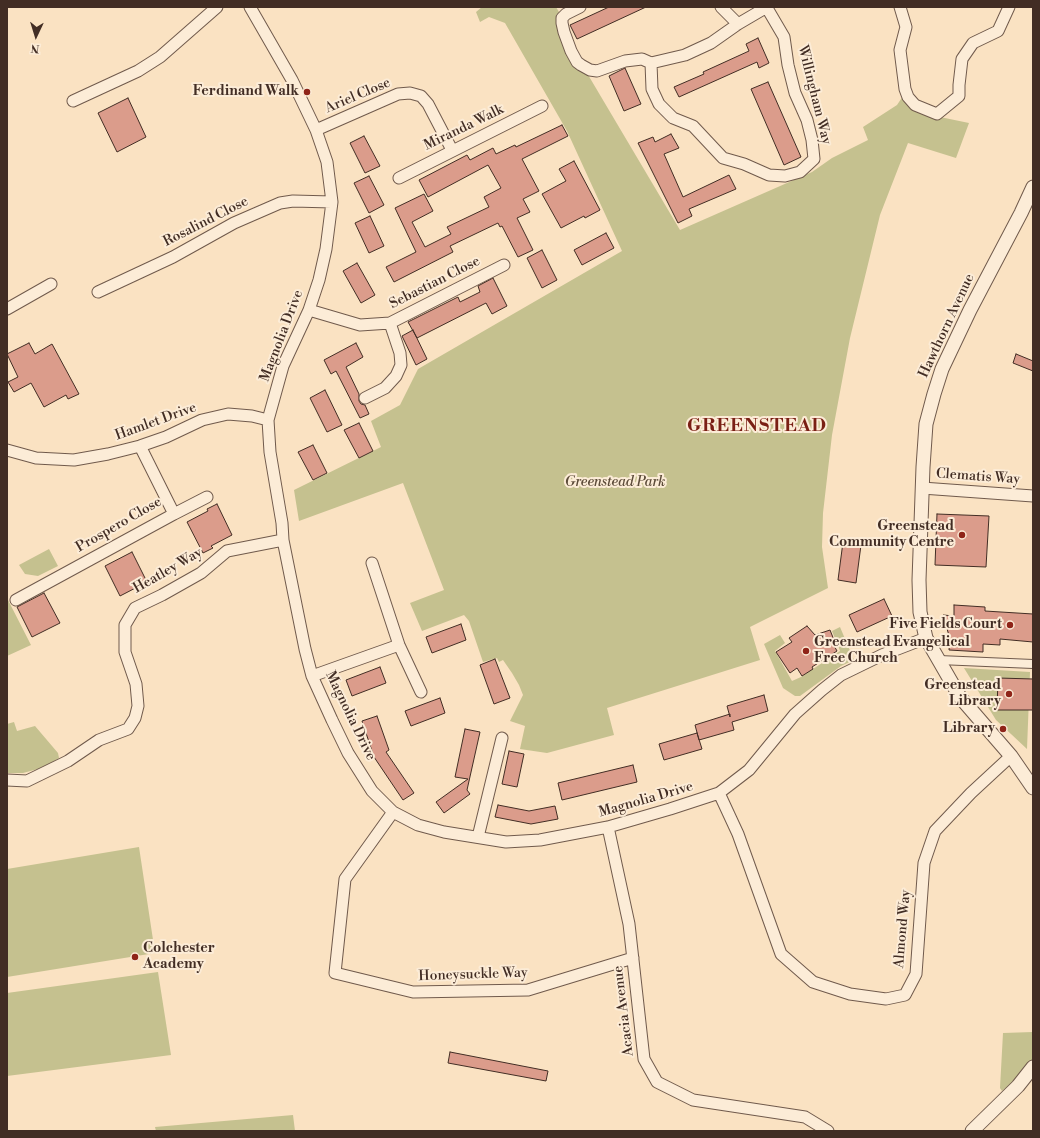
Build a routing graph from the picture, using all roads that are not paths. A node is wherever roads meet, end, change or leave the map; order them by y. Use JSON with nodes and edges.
{"nodes":[{"id":1,"x":217,"y":7,"type":"edge"},
{"id":2,"x":250,"y":7,"type":"edge"},
{"id":3,"x":580,"y":7,"type":"edge"},
{"id":4,"x":721,"y":7,"type":"edge"},
{"id":5,"x":767,"y":7,"type":"edge"},
{"id":6,"x":900,"y":7,"type":"edge"},
{"id":7,"x":1009,"y":7,"type":"edge"},
{"id":8,"x":738,"y":24,"type":"junction"},
{"id":9,"x":651,"y":63,"type":"junction"},
{"id":10,"x":73,"y":101,"type":"dead end"},
{"id":11,"x":542,"y":106,"type":"dead end"},
{"id":12,"x":316,"y":130,"type":"junction"},
{"id":13,"x":452,"y":150,"type":"junction"},
{"id":14,"x":399,"y":178,"type":"dead end"},
{"id":15,"x":1033,"y":187,"type":"edge"},
{"id":16,"x":332,"y":202,"type":"junction"},
{"id":17,"x":504,"y":265,"type":"dead end"},
{"id":18,"x":51,"y":284,"type":"dead end"},
{"id":19,"x":98,"y":292,"type":"dead end"},
{"id":20,"x":7,"y":309,"type":"edge"},
{"id":21,"x":310,"y":310,"type":"junction"},
{"id":22,"x":390,"y":324,"type":"junction"},
{"id":23,"x":365,"y":398,"type":"dead end"},
{"id":24,"x":268,"y":420,"type":"junction"},
{"id":25,"x":140,"y":446,"type":"junction"},
{"id":26,"x":7,"y":450,"type":"edge"},
{"id":27,"x":922,"y":488,"type":"junction"},
{"id":28,"x":1033,"y":496,"type":"edge"},
{"id":29,"x":207,"y":497,"type":"dead end"},
{"id":30,"x":174,"y":514,"type":"junction"},
{"id":31,"x":284,"y":540,"type":"junction"},
{"id":32,"x":372,"y":563,"type":"dead end"},
{"id":33,"x":16,"y":600,"type":"dead end"},
{"id":34,"x":926,"y":638,"type":"junction"},
{"id":35,"x":399,"y":645,"type":"junction"},
{"id":36,"x":939,"y":660,"type":"junction"},
{"id":37,"x":1033,"y":664,"type":"edge"},
{"id":38,"x":312,"y":676,"type":"junction"},
{"id":39,"x":420,"y":692,"type":"dead end"},
{"id":40,"x":502,"y":738,"type":"dead end"},
{"id":41,"x":1011,"y":756,"type":"junction"},
{"id":42,"x":7,"y":780,"type":"edge"},
{"id":43,"x":1033,"y":788,"type":"edge"},
{"id":44,"x":719,"y":793,"type":"junction"},
{"id":45,"x":393,"y":812,"type":"junction"},
{"id":46,"x":608,"y":827,"type":"junction"},
{"id":47,"x":478,"y":837,"type":"junction"},
{"id":48,"x":633,"y":958,"type":"junction"},
{"id":49,"x":1033,"y":1067,"type":"edge"},
{"id":50,"x":828,"y":1131,"type":"edge"},
{"id":51,"x":972,"y":1131,"type":"edge"}],
"edges":[{"from":1,"to":10,"type":"street"},
{"from":2,"to":12,"type":"street","name":"Magnolia Drive"},
{"from":3,"to":9,"type":"street"},
{"from":4,"to":8,"type":"street"},
{"from":5,"to":8,"type":"street"},
{"from":5,"to":9,"type":"street","name":"Willingham Way"},
{"from":6,"to":7,"type":"street"},
{"from":8,"to":9,"type":"street"},
{"from":11,"to":13,"type":"street","name":"Miranda Walk"},
{"from":12,"to":13,"type":"street","name":"Ariel Close"},
{"from":12,"to":16,"type":"street","name":"Magnolia Drive"},
{"from":13,"to":14,"type":"street","name":"Miranda Walk"},
{"from":15,"to":27,"type":"street","name":"Hawthorn Avenue"},
{"from":16,"to":19,"type":"street","name":"Rosalind Close"},
{"from":16,"to":21,"type":"street","name":"Magnolia Drive"},
{"from":17,"to":22,"type":"street","name":"Sebastian Close"},
{"from":18,"to":20,"type":"street"},
{"from":21,"to":22,"type":"street","name":"Sebastian Close"},
{"from":21,"to":24,"type":"street","name":"Magnolia Drive"},
{"from":22,"to":23,"type":"street"},
{"from":24,"to":25,"type":"street","name":"Hamlet Drive"},
{"from":24,"to":31,"type":"street","name":"Magnolia Drive"},
{"from":25,"to":26,"type":"street","name":"Hamlet Drive"},
{"from":25,"to":30,"type":"street","name":"Prospero Close"},
{"from":27,"to":28,"type":"street","name":"Clematis Way"},
{"from":27,"to":34,"type":"street","name":"Hawthorn Avenue"},
{"from":29,"to":30,"type":"street"},
{"from":30,"to":33,"type":"street","name":"Prospero Close"},
{"from":31,"to":38,"type":"street","name":"Magnolia Drive"},
{"from":31,"to":42,"type":"street","name":"Heatley Way"},
{"from":32,"to":35,"type":"street"},
{"from":34,"to":36,"type":"street","name":"Hawthorn Avenue"},
{"from":34,"to":44,"type":"street","name":"Magnolia Drive"},
{"from":35,"to":38,"type":"street"},
{"from":35,"to":39,"type":"street"},
{"from":36,"to":37,"type":"street"},
{"from":36,"to":41,"type":"street","name":"Hawthorn Avenue"},
{"from":38,"to":45,"type":"street","name":"Magnolia Drive"},
{"from":40,"to":47,"type":"street"},
{"from":41,"to":43,"type":"street","name":"Hawthorn Avenue"},
{"from":41,"to":44,"type":"street","name":"Almond Way"},
{"from":44,"to":46,"type":"street","name":"Magnolia Drive"},
{"from":45,"to":47,"type":"street","name":"Magnolia Drive"},
{"from":45,"to":48,"type":"street","name":"Honeysuckle Way"},
{"from":46,"to":47,"type":"street","name":"Magnolia Drive"},
{"from":46,"to":48,"type":"street","name":"Acacia Avenue"},
{"from":48,"to":50,"type":"street","name":"Acacia Avenue"},
{"from":49,"to":51,"type":"street"}]}
